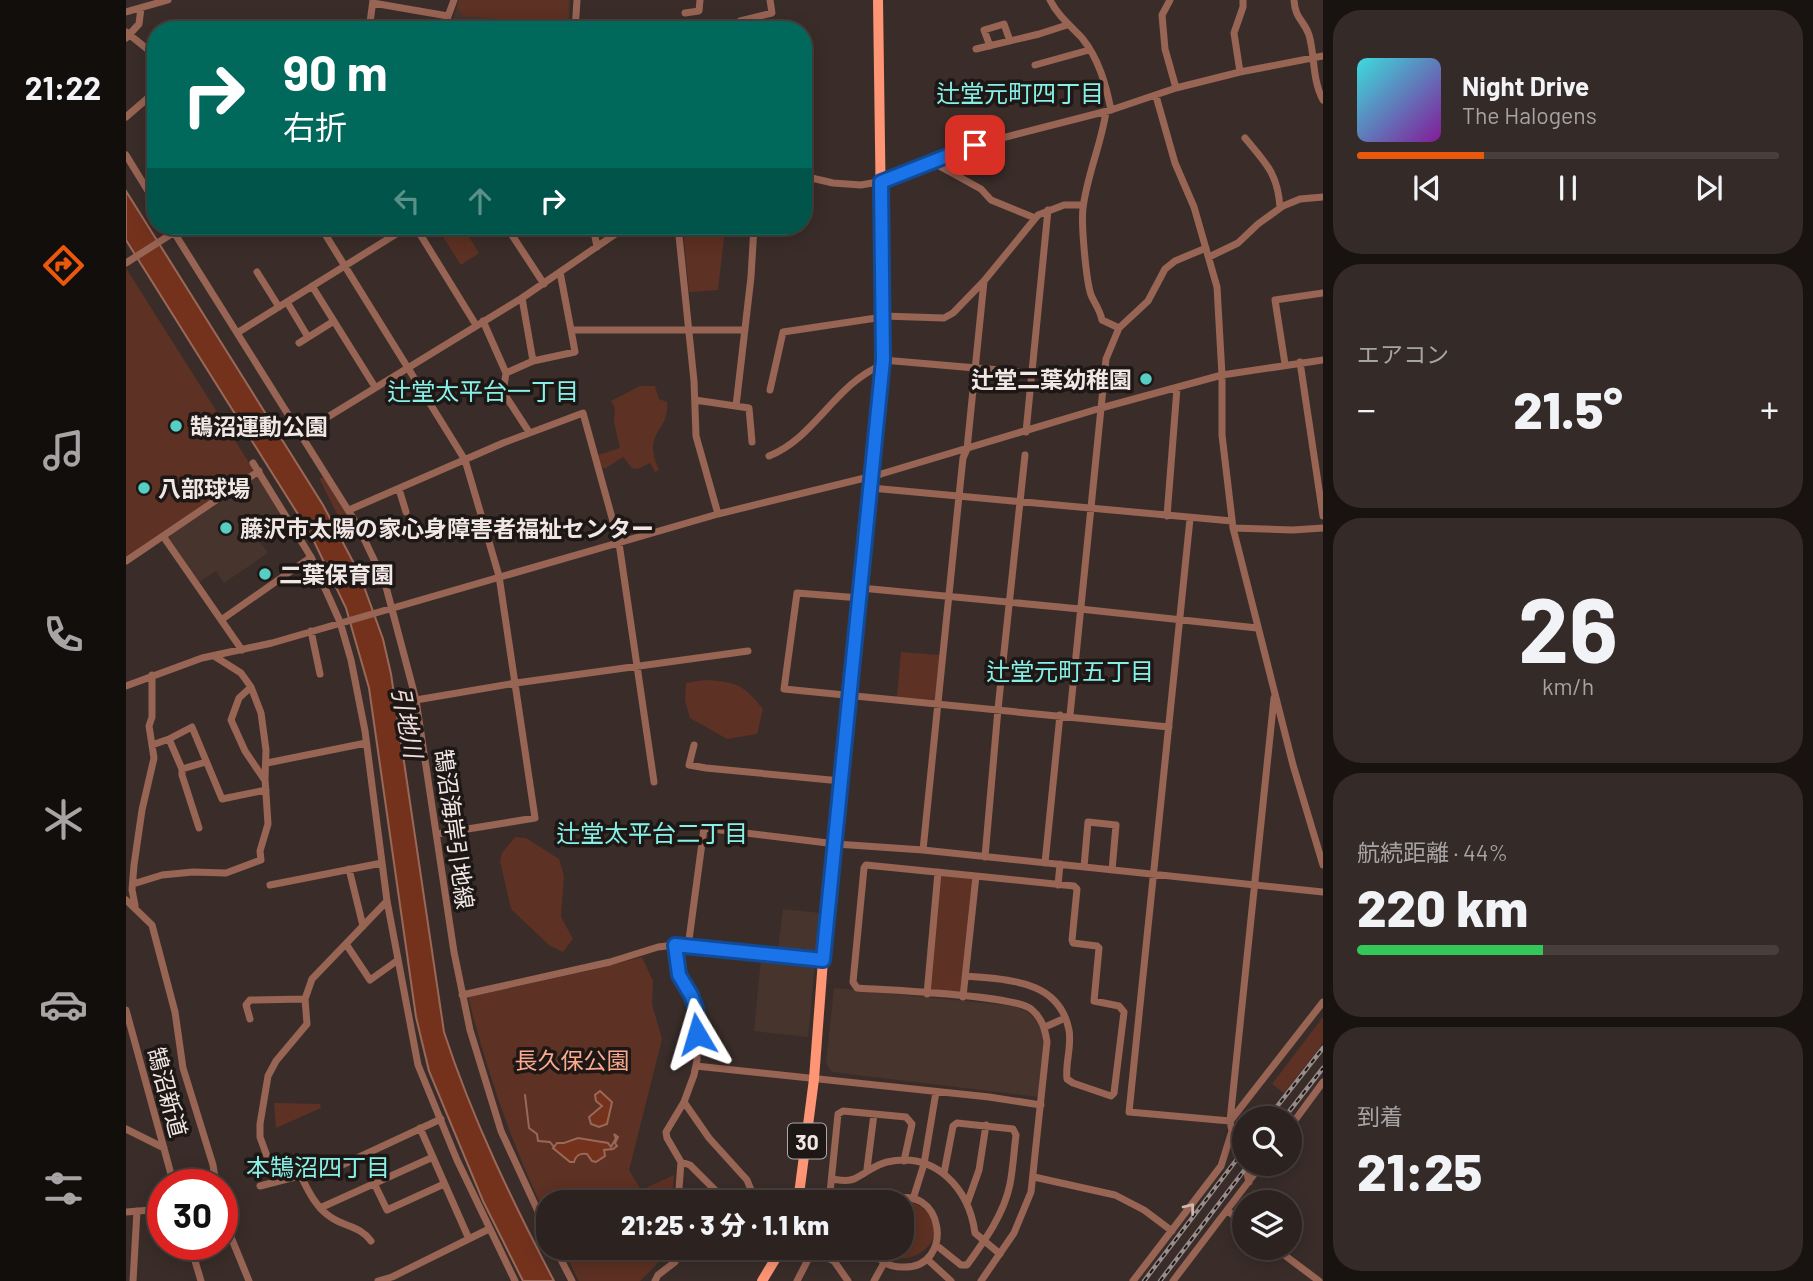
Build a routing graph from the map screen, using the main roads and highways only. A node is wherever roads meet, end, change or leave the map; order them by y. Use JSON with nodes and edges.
{"nodes":[{"id":1,"x":878,"y":0,"type":"edge"},
{"id":2,"x":800,"y":1190,"type":"edge"},
{"id":3,"x":775,"y":1260,"type":"edge"},
{"id":4,"x":762,"y":1281,"type":"edge"}],
"edges":[{"from":1,"to":2,"type":"main road","number":"30"},
{"from":3,"to":4,"type":"main road"}]}
